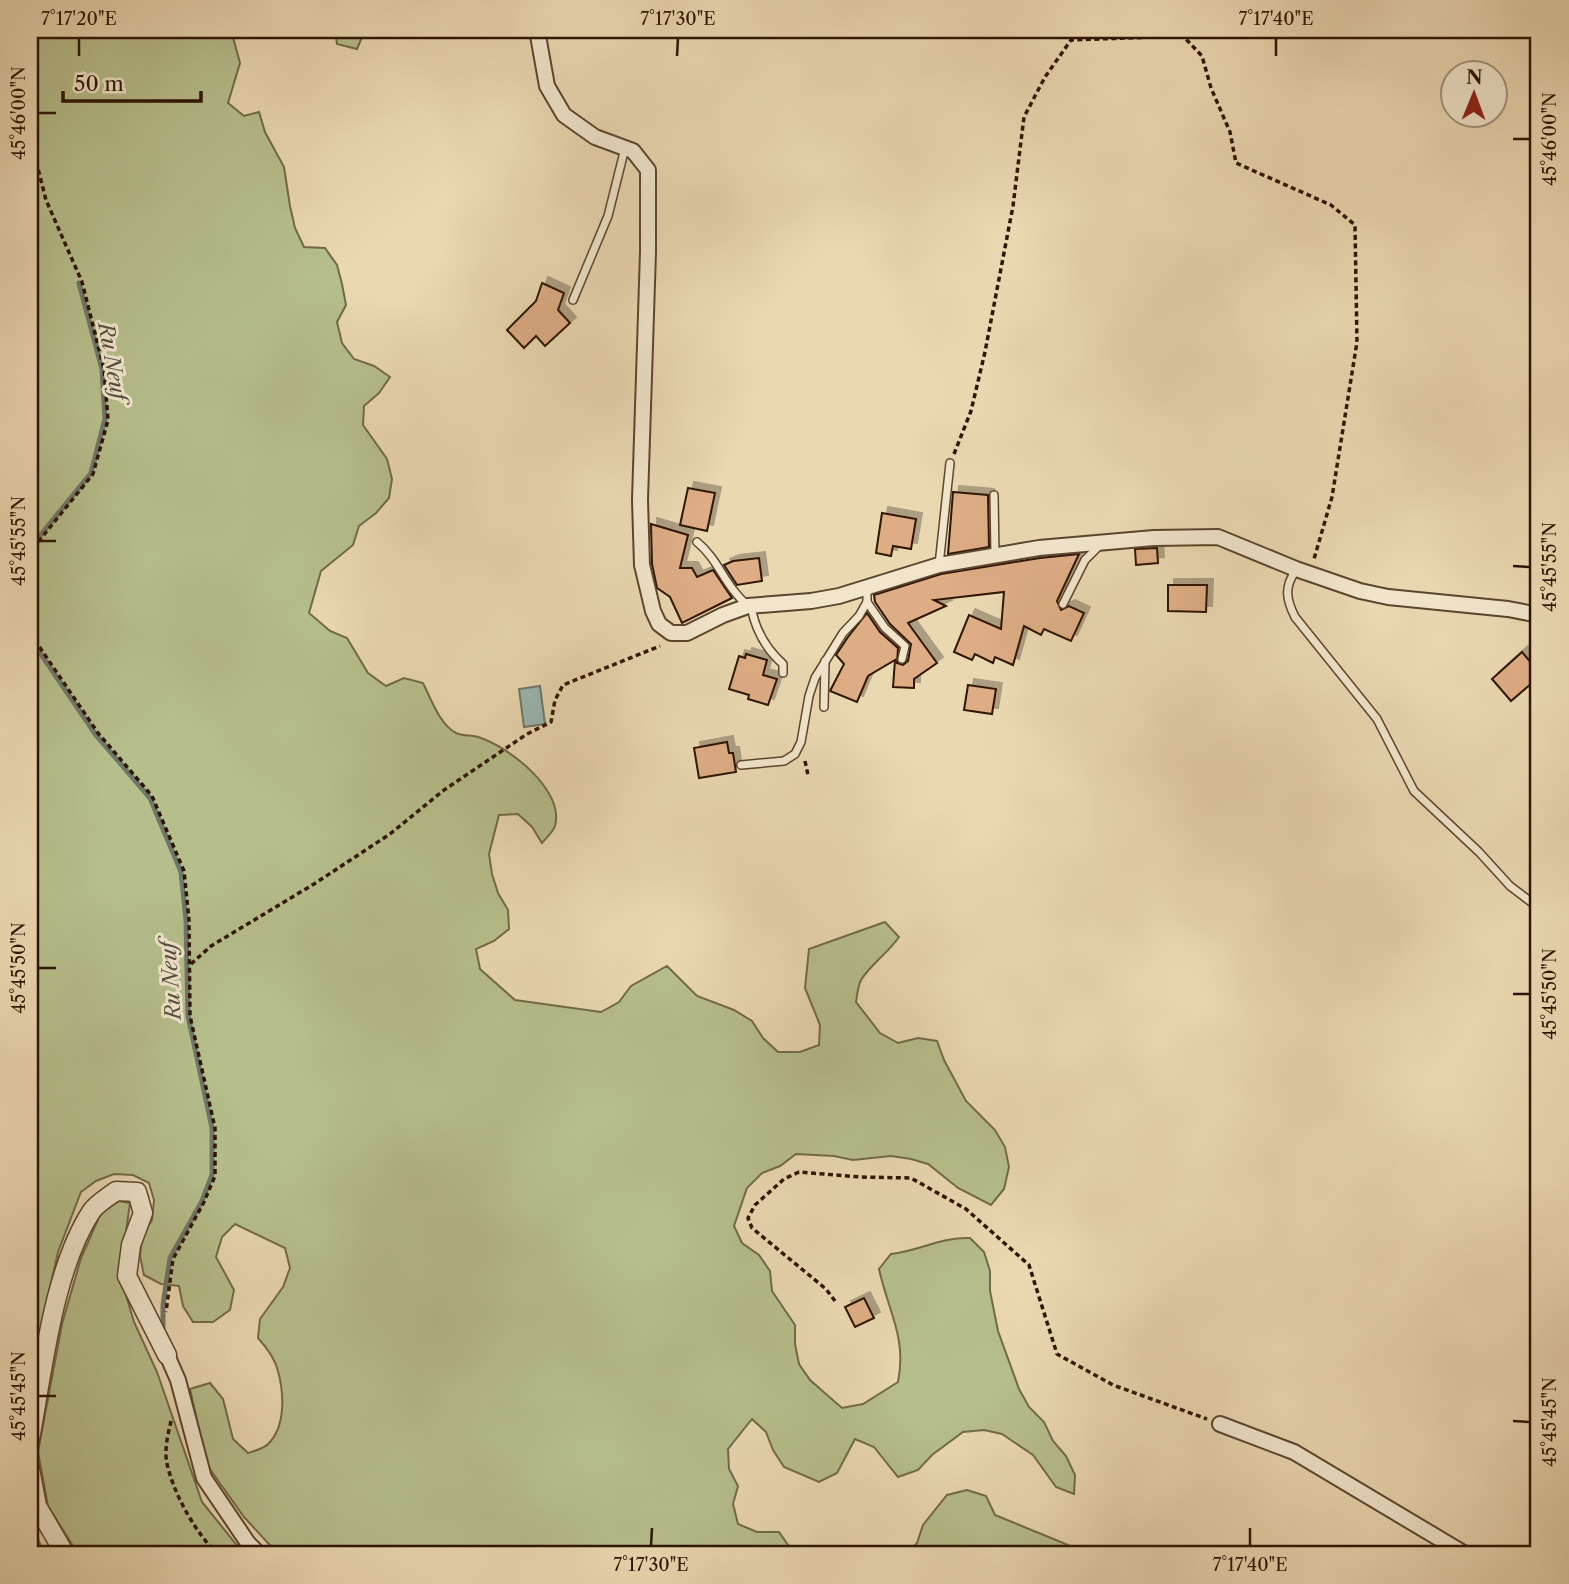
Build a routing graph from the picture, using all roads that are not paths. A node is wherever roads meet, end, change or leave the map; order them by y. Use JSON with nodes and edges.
{"nodes":[{"id":1,"x":537,"y":30,"type":"edge"},
{"id":2,"x":625,"y":148,"type":"junction"},
{"id":3,"x":573,"y":300,"type":"dead end"},
{"id":4,"x":950,"y":463,"type":"road end"},
{"id":5,"x":994,"y":495,"type":"dead end"},
{"id":6,"x":697,"y":542,"type":"dead end"},
{"id":7,"x":1103,"y":542,"type":"junction"},
{"id":8,"x":995,"y":554,"type":"junction"},
{"id":9,"x":939,"y":565,"type":"junction"},
{"id":10,"x":1302,"y":571,"type":"junction"},
{"id":11,"x":867,"y":594,"type":"junction"},
{"id":12,"x":1063,"y":604,"type":"dead end"},
{"id":13,"x":749,"y":606,"type":"junction"},
{"id":14,"x":1539,"y":615,"type":"edge"},
{"id":15,"x":902,"y":659,"type":"dead end"},
{"id":16,"x":825,"y":660,"type":"junction"},
{"id":17,"x":783,"y":673,"type":"dead end"},
{"id":18,"x":824,"y":707,"type":"dead end"},
{"id":19,"x":741,"y":765,"type":"dead end"},
{"id":20,"x":1539,"y":908,"type":"edge"},
{"id":21,"x":167,"y":1354,"type":"joint"},
{"id":22,"x":1220,"y":1424,"type":"road end"},
{"id":23,"x":30,"y":1439,"type":"edge"},
{"id":24,"x":30,"y":1469,"type":"edge"},
{"id":25,"x":65,"y":1554,"type":"edge"},
{"id":26,"x":259,"y":1554,"type":"edge"},
{"id":27,"x":1465,"y":1554,"type":"edge"}],
"edges":[{"from":1,"to":2,"type":"street"},
{"from":2,"to":3,"type":"lane"},
{"from":2,"to":13,"type":"street"},
{"from":4,"to":9,"type":"lane"},
{"from":5,"to":8,"type":"lane"},
{"from":6,"to":13,"type":"lane"},
{"from":7,"to":8,"type":"street"},
{"from":7,"to":10,"type":"street"},
{"from":7,"to":12,"type":"lane"},
{"from":8,"to":9,"type":"street"},
{"from":9,"to":11,"type":"street"},
{"from":10,"to":14,"type":"street"},
{"from":10,"to":20,"type":"lane"},
{"from":11,"to":13,"type":"street"},
{"from":11,"to":15,"type":"lane"},
{"from":11,"to":16,"type":"lane"},
{"from":13,"to":17,"type":"lane"},
{"from":16,"to":18,"type":"lane"},
{"from":16,"to":19,"type":"lane"},
{"from":21,"to":23,"type":"street"},
{"from":21,"to":26,"type":"street"},
{"from":22,"to":27,"type":"street"},
{"from":24,"to":25,"type":"street"}]}
